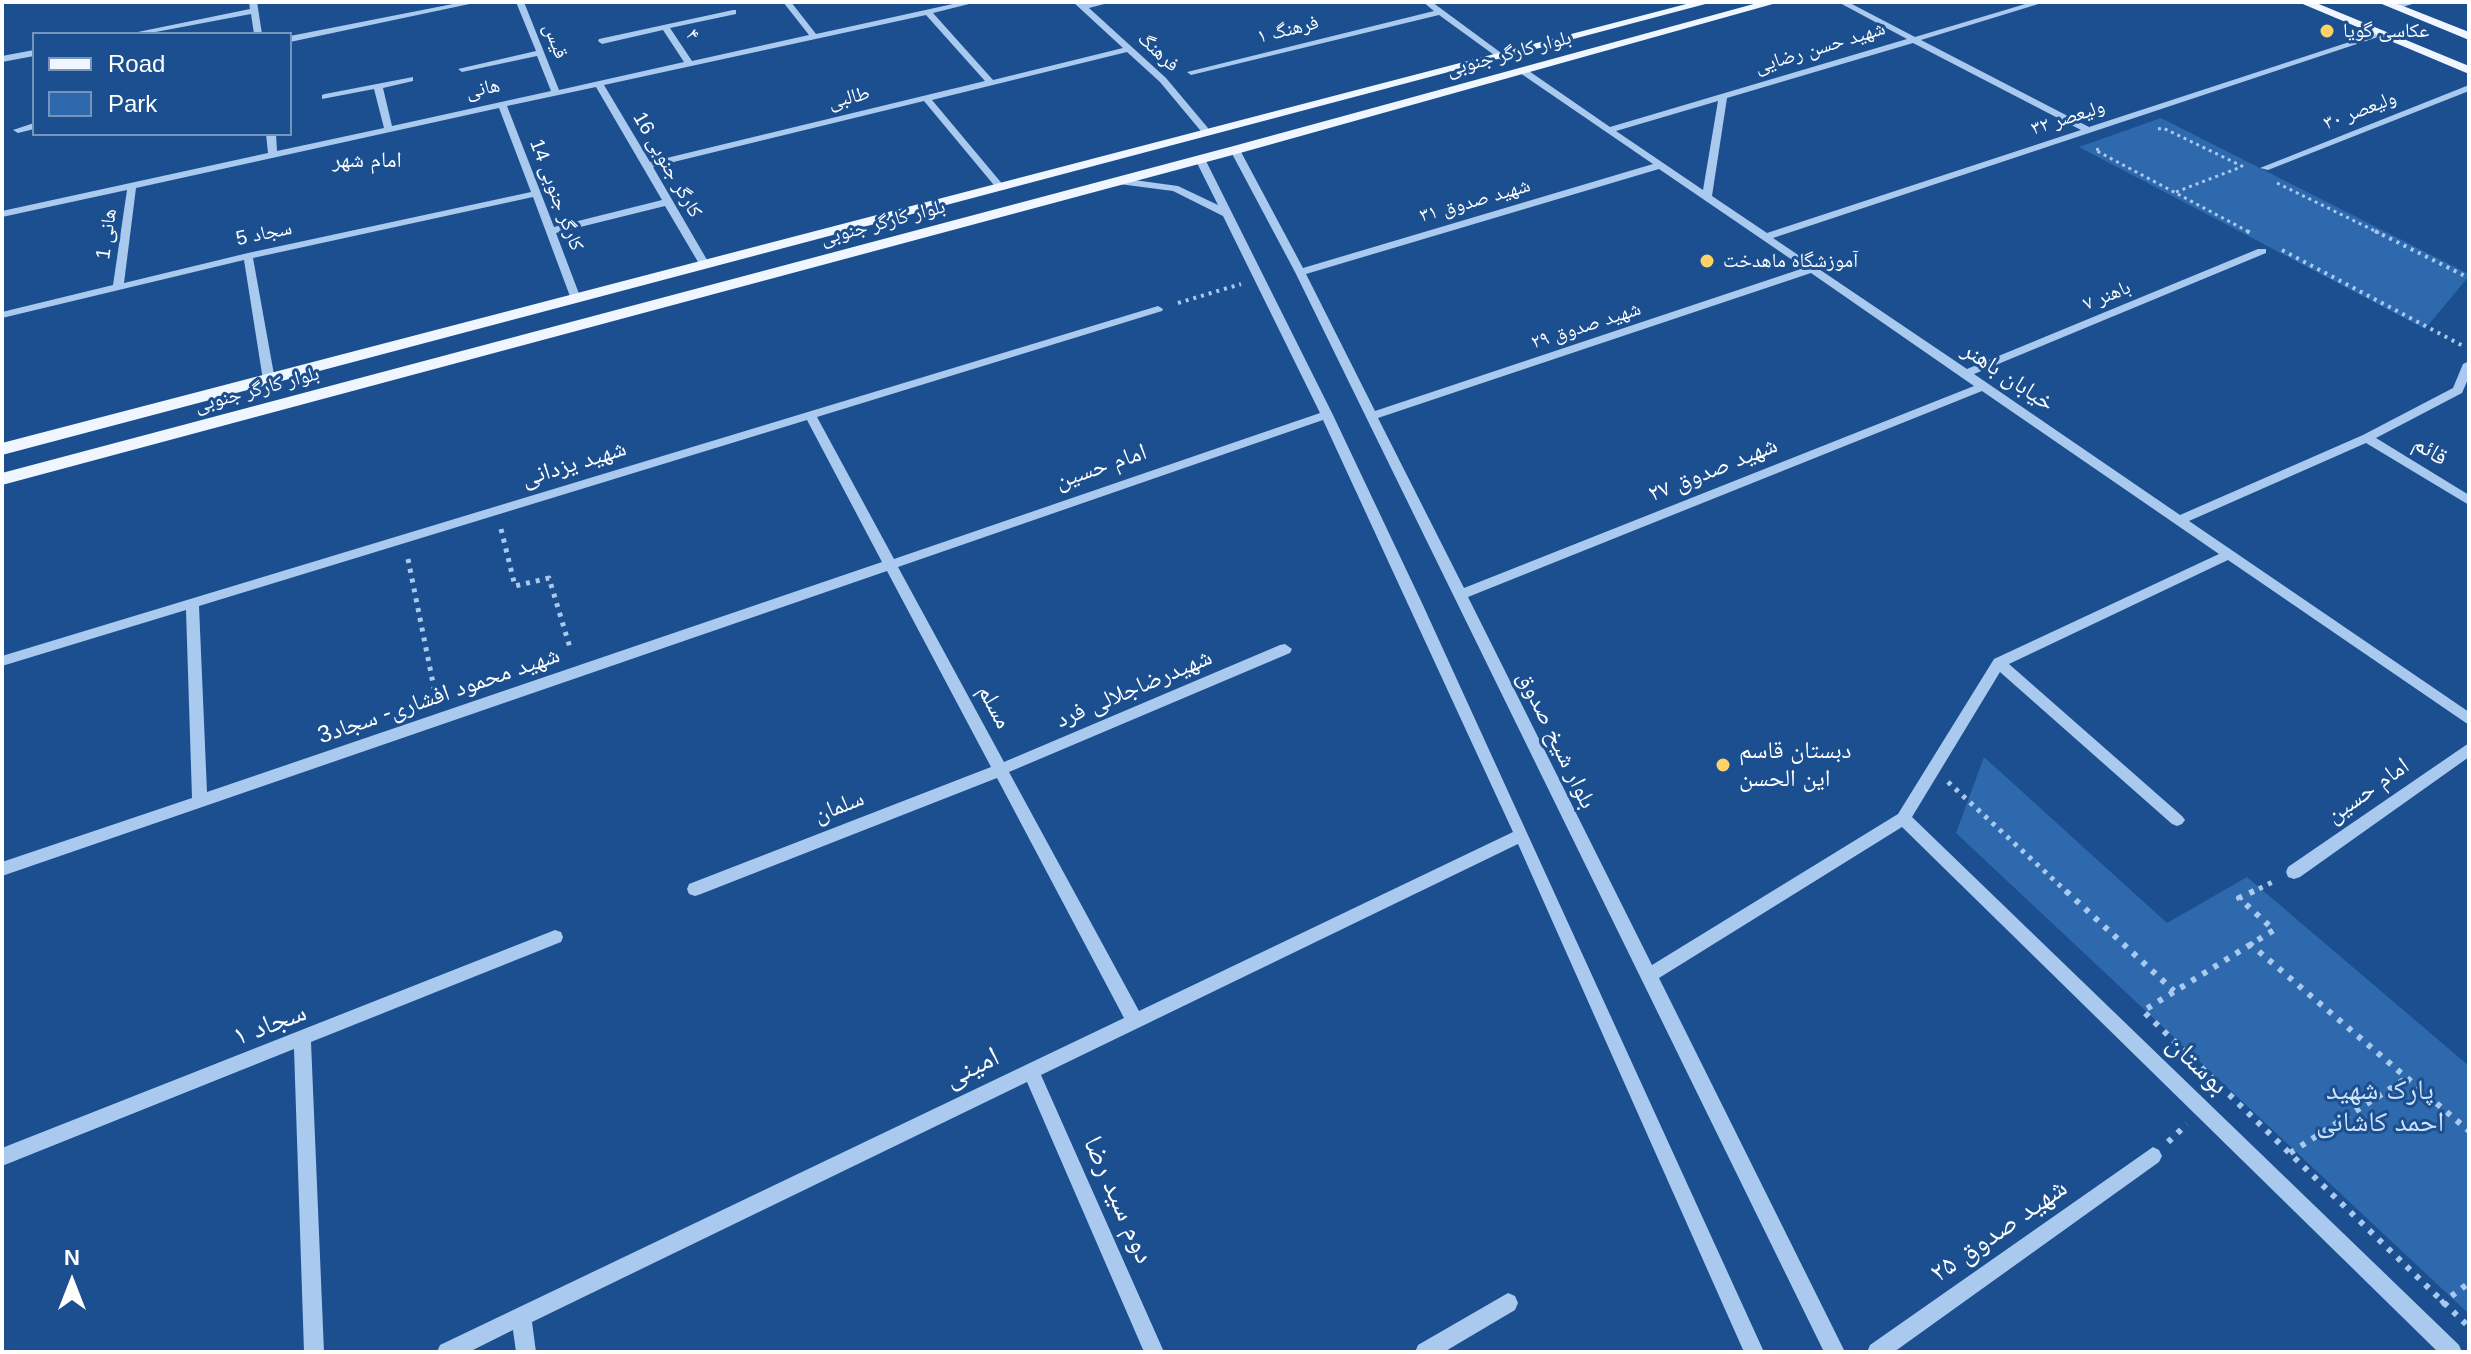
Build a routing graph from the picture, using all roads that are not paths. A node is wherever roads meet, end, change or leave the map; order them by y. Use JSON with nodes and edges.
{"nodes":[{"id":1,"x":475,"y":2,"type":"edge"},
{"id":2,"x":520,"y":2,"type":"edge"},
{"id":3,"x":787,"y":2,"type":"edge"},
{"id":4,"x":973,"y":2,"type":"edge"},
{"id":5,"x":1108,"y":2,"type":"edge"},
{"id":6,"x":1427,"y":2,"type":"edge"},
{"id":7,"x":1707,"y":2,"type":"edge"},
{"id":8,"x":1774,"y":2,"type":"edge"},
{"id":9,"x":1842,"y":2,"type":"edge"},
{"id":10,"x":2041,"y":2,"type":"edge"},
{"id":11,"x":2304,"y":2,"type":"edge"},
{"id":12,"x":2383,"y":2,"type":"edge"},
{"id":13,"x":2414,"y":2,"type":"edge"},
{"id":14,"x":1080,"y":5,"type":"edge"},
{"id":15,"x":254,"y":6,"type":"edge"},
{"id":16,"x":2397,"y":7,"type":"junction"},
{"id":17,"x":733,"y":12,"type":"dead end"},
{"id":18,"x":928,"y":12,"type":"junction"},
{"id":19,"x":1440,"y":12,"type":"junction"},
{"id":20,"x":665,"y":27,"type":"junction"},
{"id":21,"x":141,"y":32,"type":"edge"},
{"id":22,"x":258,"y":32,"type":"edge"},
{"id":23,"x":2383,"y":34,"type":"junction"},
{"id":24,"x":814,"y":36,"type":"junction"},
{"id":25,"x":2469,"y":36,"type":"edge"},
{"id":26,"x":1914,"y":37,"type":"junction"},
{"id":27,"x":292,"y":39,"type":"edge"},
{"id":28,"x":602,"y":41,"type":"dead end"},
{"id":29,"x":1547,"y":46,"type":"junction"},
{"id":30,"x":1130,"y":49,"type":"junction"},
{"id":31,"x":32,"y":53,"type":"edge"},
{"id":32,"x":540,"y":53,"type":"junction"},
{"id":33,"x":1504,"y":58,"type":"junction"},
{"id":34,"x":2,"y":59,"type":"edge"},
{"id":35,"x":1561,"y":60,"type":"junction"},
{"id":36,"x":689,"y":63,"type":"junction"},
{"id":37,"x":462,"y":69,"type":"dead end"},
{"id":38,"x":2469,"y":70,"type":"edge"},
{"id":39,"x":1523,"y":71,"type":"junction"},
{"id":40,"x":1191,"y":72,"type":"dead end"},
{"id":41,"x":410,"y":79,"type":"dead end"},
{"id":42,"x":991,"y":83,"type":"junction"},
{"id":43,"x":599,"y":84,"type":"junction"},
{"id":44,"x":378,"y":86,"type":"junction"},
{"id":45,"x":2469,"y":88,"type":"edge"},
{"id":46,"x":556,"y":92,"type":"junction"},
{"id":47,"x":1723,"y":96,"type":"junction"},
{"id":48,"x":325,"y":97,"type":"dead end"},
{"id":49,"x":926,"y":98,"type":"junction"},
{"id":50,"x":502,"y":104,"type":"junction"},
{"id":51,"x":32,"y":126,"type":"edge"},
{"id":52,"x":388,"y":127,"type":"junction"},
{"id":53,"x":18,"y":130,"type":"dead end"},
{"id":54,"x":1609,"y":130,"type":"junction"},
{"id":55,"x":2089,"y":131,"type":"junction"},
{"id":56,"x":1208,"y":134,"type":"junction"},
{"id":57,"x":271,"y":136,"type":"edge"},
{"id":58,"x":1235,"y":150,"type":"junction"},
{"id":59,"x":273,"y":153,"type":"junction"},
{"id":60,"x":1200,"y":159,"type":"junction"},
{"id":61,"x":1661,"y":165,"type":"junction"},
{"id":62,"x":646,"y":166,"type":"junction"},
{"id":63,"x":2260,"y":170,"type":"road end"},
{"id":64,"x":1119,"y":181,"type":"junction"},
{"id":65,"x":132,"y":185,"type":"junction"},
{"id":66,"x":1001,"y":188,"type":"junction"},
{"id":67,"x":535,"y":194,"type":"junction"},
{"id":68,"x":1707,"y":196,"type":"junction"},
{"id":69,"x":668,"y":202,"type":"junction"},
{"id":70,"x":2,"y":214,"type":"edge"},
{"id":71,"x":1228,"y":214,"type":"junction"},
{"id":72,"x":550,"y":231,"type":"junction"},
{"id":73,"x":1765,"y":237,"type":"junction"},
{"id":74,"x":2262,"y":251,"type":"dead end"},
{"id":75,"x":248,"y":256,"type":"junction"},
{"id":76,"x":705,"y":265,"type":"junction"},
{"id":77,"x":1812,"y":269,"type":"junction"},
{"id":78,"x":1300,"y":272,"type":"junction"},
{"id":79,"x":118,"y":287,"type":"junction"},
{"id":80,"x":576,"y":299,"type":"junction"},
{"id":81,"x":1158,"y":309,"type":"road end"},
{"id":82,"x":2,"y":315,"type":"edge"},
{"id":83,"x":2469,"y":364,"type":"edge"},
{"id":84,"x":1965,"y":374,"type":"junction"},
{"id":85,"x":269,"y":380,"type":"junction"},
{"id":86,"x":1983,"y":386,"type":"junction"},
{"id":87,"x":810,"y":415,"type":"junction"},
{"id":88,"x":1327,"y":415,"type":"junction"},
{"id":89,"x":1371,"y":416,"type":"junction"},
{"id":90,"x":2367,"y":438,"type":"junction"},
{"id":91,"x":2,"y":449,"type":"edge"},
{"id":92,"x":2,"y":479,"type":"edge"},
{"id":93,"x":2469,"y":501,"type":"edge"},
{"id":94,"x":2179,"y":520,"type":"junction"},
{"id":95,"x":2228,"y":555,"type":"junction"},
{"id":96,"x":890,"y":564,"type":"junction"},
{"id":97,"x":1460,"y":595,"type":"junction"},
{"id":98,"x":192,"y":603,"type":"junction"},
{"id":99,"x":1285,"y":649,"type":"dead end"},
{"id":100,"x":2,"y":661,"type":"edge"},
{"id":101,"x":1999,"y":663,"type":"junction"},
{"id":102,"x":2469,"y":719,"type":"edge"},
{"id":103,"x":2469,"y":749,"type":"edge"},
{"id":104,"x":1000,"y":770,"type":"junction"},
{"id":105,"x":200,"y":801,"type":"junction"},
{"id":106,"x":1903,"y":818,"type":"junction"},
{"id":107,"x":2177,"y":820,"type":"dead end"},
{"id":108,"x":1522,"y":835,"type":"junction"},
{"id":109,"x":2,"y":869,"type":"edge"},
{"id":110,"x":2294,"y":872,"type":"road end"},
{"id":111,"x":695,"y":889,"type":"dead end"},
{"id":112,"x":555,"y":937,"type":"dead end"},
{"id":113,"x":1648,"y":976,"type":"junction"},
{"id":114,"x":1135,"y":1021,"type":"junction"},
{"id":115,"x":302,"y":1040,"type":"junction"},
{"id":116,"x":1031,"y":1071,"type":"junction"},
{"id":117,"x":2153,"y":1156,"type":"road end"},
{"id":118,"x":2,"y":1157,"type":"edge"},
{"id":119,"x":1508,"y":1303,"type":"dead end"},
{"id":120,"x":521,"y":1316,"type":"junction"},
{"id":121,"x":314,"y":1352,"type":"edge"},
{"id":122,"x":447,"y":1352,"type":"edge"},
{"id":123,"x":526,"y":1352,"type":"edge"},
{"id":124,"x":1154,"y":1352,"type":"edge"},
{"id":125,"x":1425,"y":1352,"type":"edge"},
{"id":126,"x":1754,"y":1352,"type":"edge"},
{"id":127,"x":1835,"y":1352,"type":"edge"},
{"id":128,"x":1877,"y":1352,"type":"edge"},
{"id":129,"x":2452,"y":1352,"type":"edge"}],
"edges":[{"from":1,"to":27,"type":"street"},
{"from":2,"to":32,"type":"street","name":"قیس"},
{"from":3,"to":24,"type":"street"},
{"from":4,"to":18,"type":"street","name":"هانی"},
{"from":5,"to":14,"type":"street"},
{"from":6,"to":19,"type":"street"},
{"from":7,"to":29,"type":"main road","name":"بلوار کارگر جنوبی"},
{"from":8,"to":35,"type":"main road","name":"بلوار کارگر جنوبی"},
{"from":9,"to":26,"type":"street"},
{"from":10,"to":26,"type":"street","name":"شهید حسن رضایی"},
{"from":11,"to":23,"type":"main road"},
{"from":12,"to":16,"type":"main road"},
{"from":13,"to":16,"type":"street"},
{"from":14,"to":30,"type":"street","name":"فرهنگ"},
{"from":15,"to":21,"type":"street"},
{"from":15,"to":22,"type":"street"},
{"from":16,"to":25,"type":"main road"},
{"from":17,"to":20,"type":"street","name":"۴"},
{"from":18,"to":24,"type":"street","name":"هانی"},
{"from":18,"to":42,"type":"street"},
{"from":19,"to":33,"type":"street"},
{"from":19,"to":40,"type":"street","name":"فرهنگ ۱"},
{"from":20,"to":28,"type":"street","name":"۴"},
{"from":20,"to":36,"type":"street","name":"۴"},
{"from":23,"to":38,"type":"main road"},
{"from":23,"to":55,"type":"street","name":"ولیعصر ۳۲"},
{"from":24,"to":36,"type":"street","name":"هانی"},
{"from":26,"to":47,"type":"street","name":"شهید حسن رضایی"},
{"from":26,"to":55,"type":"street"},
{"from":29,"to":33,"type":"main road","name":"بلوار کارگر جنوبی"},
{"from":29,"to":35,"type":"main road"},
{"from":30,"to":42,"type":"street","name":"طالبی"},
{"from":30,"to":56,"type":"street","name":"فرهنگ"},
{"from":31,"to":34,"type":"street"},
{"from":32,"to":37,"type":"street"},
{"from":32,"to":46,"type":"street","name":"قیس"},
{"from":33,"to":39,"type":"main road"},
{"from":33,"to":56,"type":"main road","name":"بلوار کارگر جنوبی"},
{"from":35,"to":39,"type":"main road","name":"بلوار کارگر جنوبی"},
{"from":36,"to":43,"type":"street","name":"هانی"},
{"from":39,"to":54,"type":"street","name":"خیابان باهنر"},
{"from":39,"to":58,"type":"main road","name":"بلوار کارگر جنوبی"},
{"from":41,"to":44,"type":"street"},
{"from":42,"to":49,"type":"street","name":"طالبی"},
{"from":43,"to":46,"type":"street","name":"هانی"},
{"from":43,"to":62,"type":"street","name":"کارگر جنوبی 16"},
{"from":44,"to":48,"type":"street"},
{"from":44,"to":52,"type":"street"},
{"from":45,"to":63,"type":"street","name":"ولیعصر ۳۰"},
{"from":46,"to":50,"type":"street","name":"هانی"},
{"from":47,"to":54,"type":"street","name":"شهید حسن رضایی"},
{"from":47,"to":68,"type":"street"},
{"from":49,"to":62,"type":"street","name":"طالبی"},
{"from":49,"to":66,"type":"street"},
{"from":50,"to":52,"type":"street","name":"هانی"},
{"from":50,"to":67,"type":"street","name":"کارگر جنوبی 14"},
{"from":51,"to":53,"type":"street"},
{"from":52,"to":59,"type":"street","name":"هانی"},
{"from":54,"to":61,"type":"street","name":"خیابان باهنر"},
{"from":55,"to":73,"type":"street","name":"ولیعصر ۳۲"},
{"from":56,"to":58,"type":"main road"},
{"from":56,"to":60,"type":"main road"},
{"from":56,"to":66,"type":"main road","name":"بلوار کارگر جنوبی"},
{"from":57,"to":59,"type":"street"},
{"from":58,"to":60,"type":"main road","name":"بلوار کارگر جنوبی"},
{"from":58,"to":78,"type":"street","name":"بلوار شیخ صدوق"},
{"from":59,"to":65,"type":"street","name":"هانی"},
{"from":60,"to":64,"type":"main road","name":"بلوار کارگر جنوبی"},
{"from":60,"to":71,"type":"street"},
{"from":61,"to":68,"type":"street","name":"خیابان باهنر"},
{"from":61,"to":78,"type":"street","name":"شهید صدوق ۳۱"},
{"from":62,"to":69,"type":"street","name":"کارگر جنوبی 16"},
{"from":64,"to":71,"type":"street"},
{"from":64,"to":92,"type":"main road","name":"بلوار کارگر جنوبی"},
{"from":65,"to":70,"type":"street","name":"هانی"},
{"from":65,"to":79,"type":"street","name":"هانی 1"},
{"from":66,"to":76,"type":"main road","name":"بلوار کارگر جنوبی"},
{"from":67,"to":72,"type":"street","name":"کارگر جنوبی 14"},
{"from":67,"to":75,"type":"street","name":"سجاد 5"},
{"from":68,"to":73,"type":"street","name":"خیابان باهنر"},
{"from":69,"to":72,"type":"street"},
{"from":69,"to":76,"type":"street","name":"کارگر جنوبی 16"},
{"from":71,"to":88,"type":"street"},
{"from":72,"to":80,"type":"street","name":"کارگر جنوبی 14"},
{"from":73,"to":77,"type":"street","name":"خیابان باهنر"},
{"from":74,"to":84,"type":"street","name":"باهنر ۷"},
{"from":75,"to":79,"type":"street","name":"سجاد 5"},
{"from":75,"to":85,"type":"street"},
{"from":76,"to":80,"type":"main road","name":"بلوار کارگر جنوبی"},
{"from":77,"to":84,"type":"street","name":"خیابان باهنر"},
{"from":77,"to":89,"type":"street","name":"شهید صدوق ۲۹"},
{"from":78,"to":89,"type":"street","name":"بلوار شیخ صدوق"},
{"from":79,"to":82,"type":"street","name":"سجاد 5"},
{"from":80,"to":85,"type":"main road","name":"بلوار کارگر جنوبی"},
{"from":81,"to":87,"type":"street","name":"شهید یزدانی"},
{"from":83,"to":90,"type":"street"},
{"from":84,"to":86,"type":"street","name":"خیابان باهنر"},
{"from":85,"to":91,"type":"main road","name":"بلوار کارگر جنوبی"},
{"from":86,"to":94,"type":"street","name":"خیابان باهنر"},
{"from":86,"to":97,"type":"street","name":"شهید صدوق ۲۷"},
{"from":87,"to":96,"type":"street","name":"مسلم"},
{"from":87,"to":98,"type":"street","name":"شهید یزدانی"},
{"from":88,"to":96,"type":"street","name":"امام حسین"},
{"from":88,"to":108,"type":"street"},
{"from":89,"to":97,"type":"street","name":"بلوار شیخ صدوق"},
{"from":90,"to":93,"type":"street","name":"قائم"},
{"from":90,"to":94,"type":"street"},
{"from":94,"to":95,"type":"street","name":"خیابان باهنر"},
{"from":95,"to":101,"type":"street"},
{"from":95,"to":102,"type":"street","name":"خیابان باهنر"},
{"from":96,"to":104,"type":"street","name":"مسلم"},
{"from":96,"to":105,"type":"street","name":"شهید محمود افشاری- سجاد3"},
{"from":97,"to":113,"type":"street","name":"بلوار شیخ صدوق"},
{"from":98,"to":100,"type":"street","name":"شهید یزدانی"},
{"from":98,"to":105,"type":"street"},
{"from":99,"to":104,"type":"street","name":"شهیدرضاجلالی فرد"},
{"from":101,"to":106,"type":"street"},
{"from":101,"to":107,"type":"street"},
{"from":103,"to":110,"type":"street","name":"امام حسین"},
{"from":104,"to":111,"type":"street","name":"سلمان"},
{"from":104,"to":114,"type":"street","name":"مسلم"},
{"from":105,"to":109,"type":"street","name":"شهید محمود افشاری- سجاد3"},
{"from":106,"to":113,"type":"street"},
{"from":106,"to":129,"type":"street","name":"بوستان"},
{"from":108,"to":114,"type":"street","name":"امینی"},
{"from":108,"to":126,"type":"street"},
{"from":112,"to":115,"type":"street","name":"سجاد ۱"},
{"from":113,"to":127,"type":"street","name":"بلوار شیخ صدوق"},
{"from":114,"to":116,"type":"street","name":"امینی"},
{"from":115,"to":118,"type":"street","name":"سجاد ۱"},
{"from":115,"to":121,"type":"street"},
{"from":116,"to":120,"type":"street","name":"امینی"},
{"from":116,"to":124,"type":"street","name":"دوم سید رضا"},
{"from":117,"to":128,"type":"street","name":"شهید صدوق ۲۵"},
{"from":119,"to":125,"type":"street"},
{"from":120,"to":122,"type":"street","name":"امینی"},
{"from":120,"to":123,"type":"street"}]}
